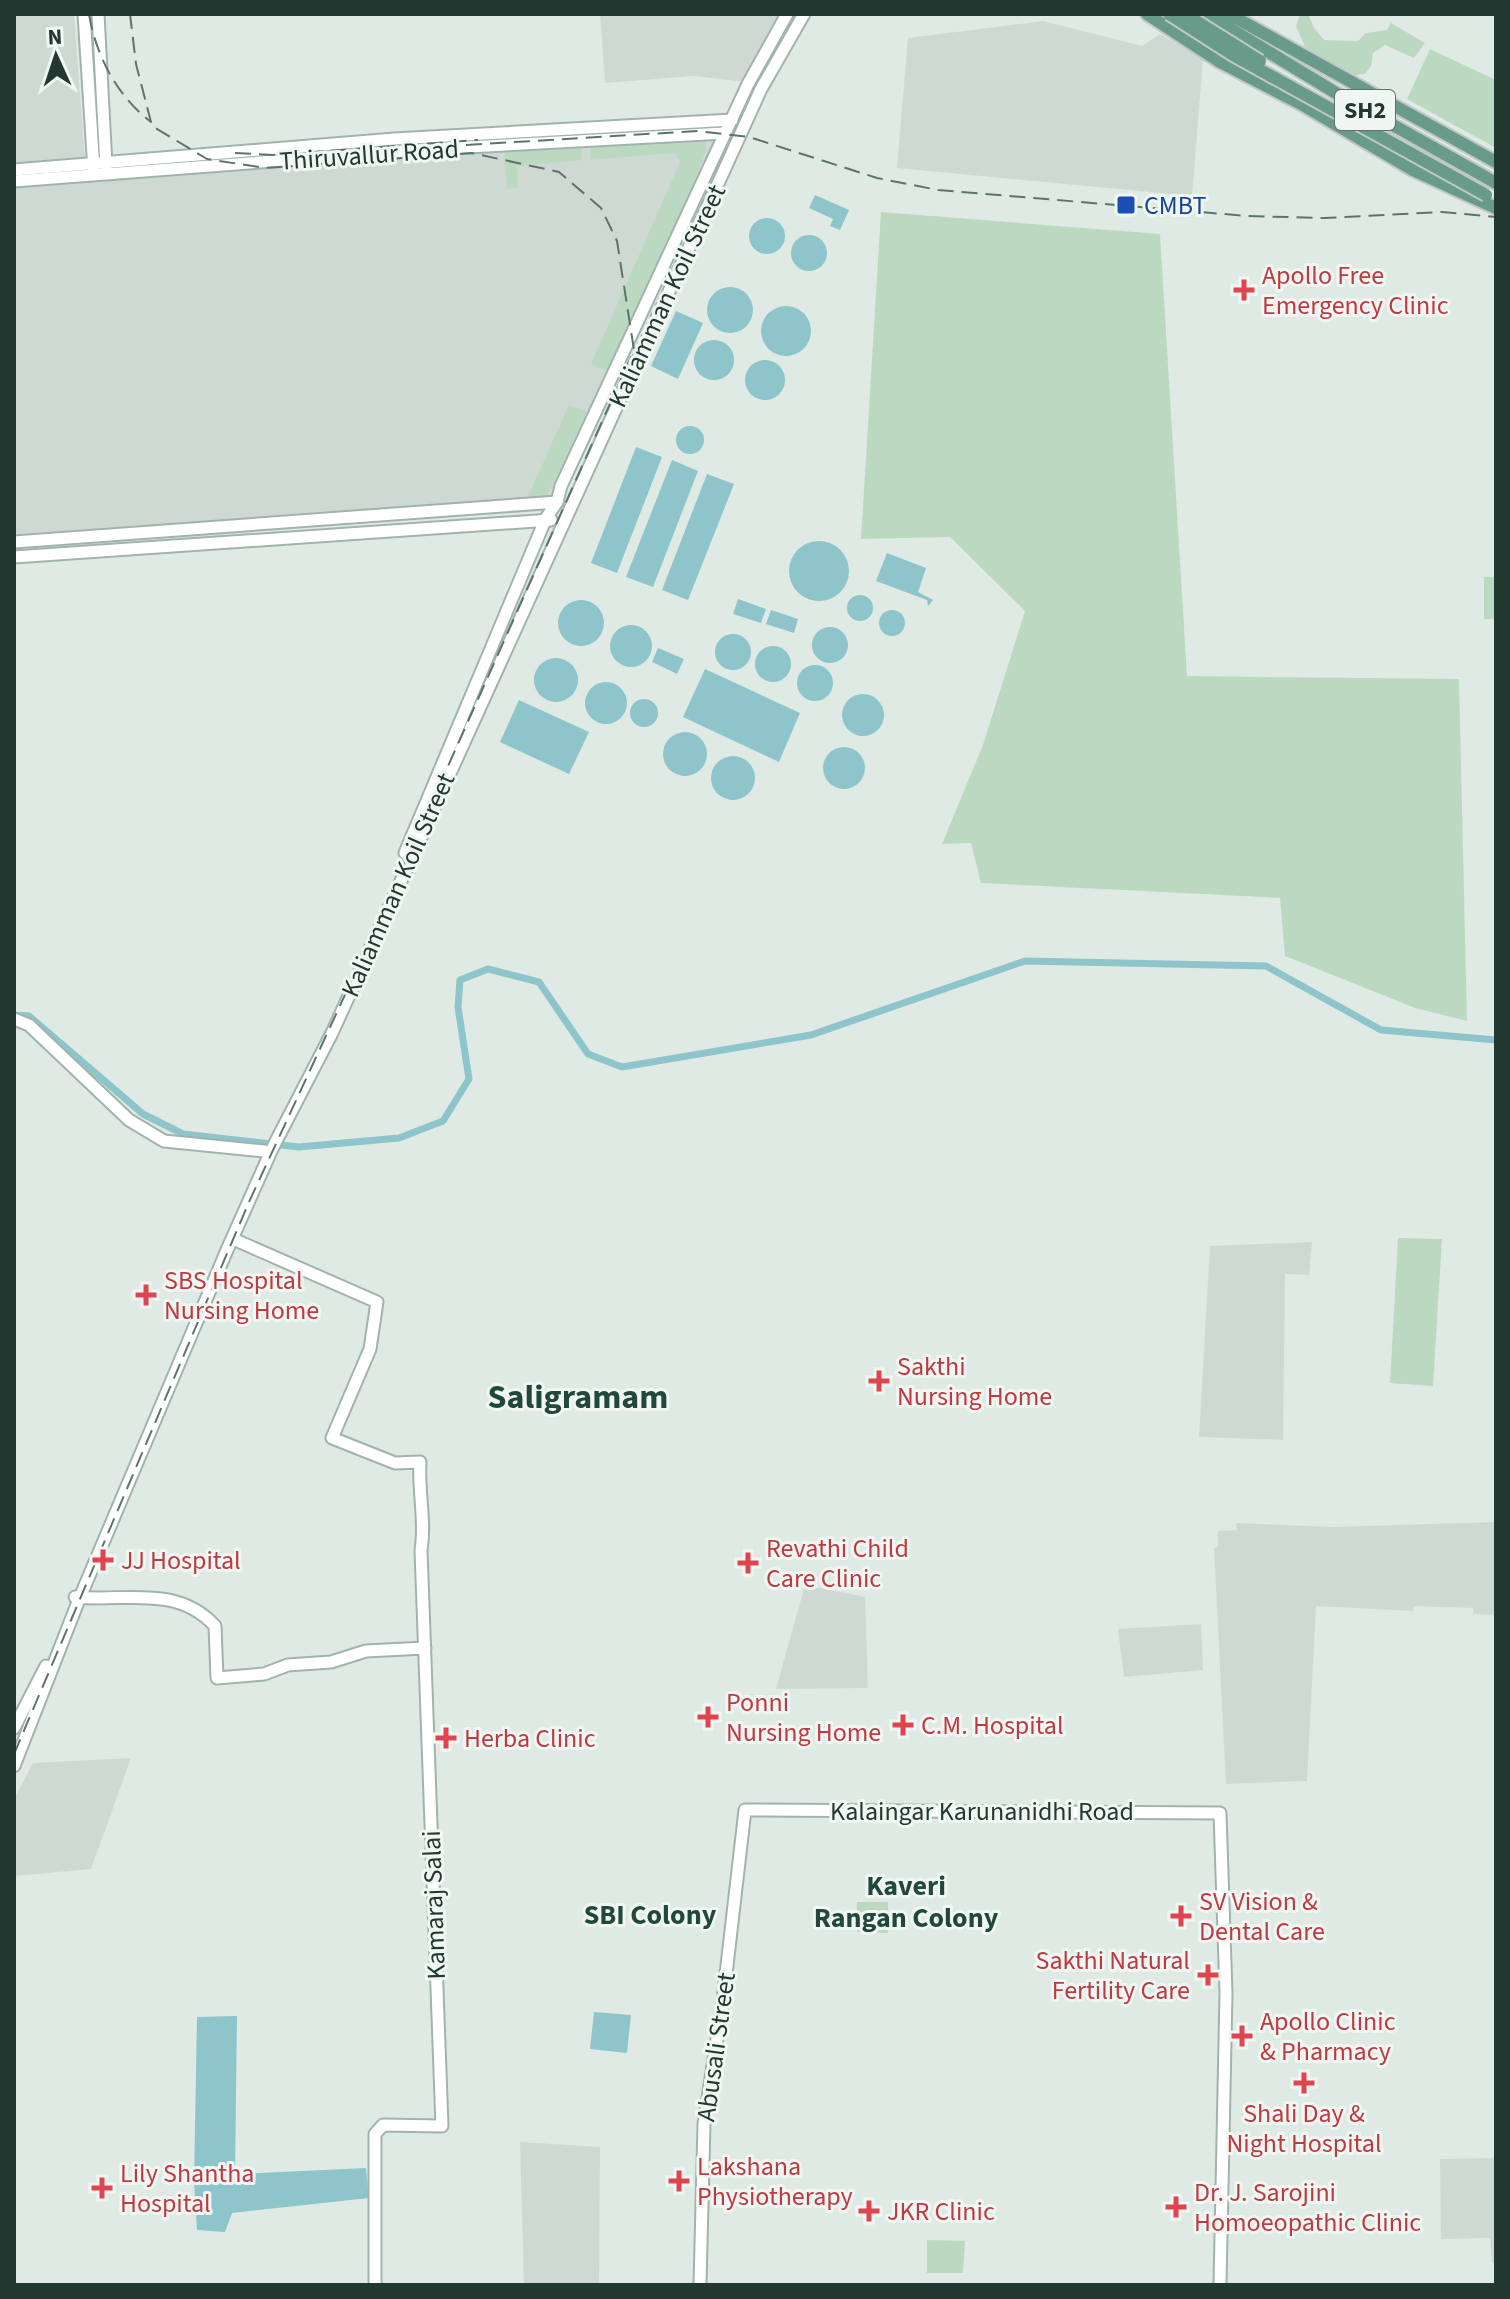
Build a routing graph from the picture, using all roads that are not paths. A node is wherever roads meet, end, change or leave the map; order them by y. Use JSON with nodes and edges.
{"nodes":[{"id":1,"x":84,"y":14,"type":"edge"},
{"id":2,"x":98,"y":14,"type":"edge"},
{"id":3,"x":787,"y":14,"type":"edge"},
{"id":4,"x":804,"y":14,"type":"edge"},
{"id":5,"x":1147,"y":14,"type":"edge"},
{"id":6,"x":1169,"y":14,"type":"edge"},
{"id":7,"x":1185,"y":14,"type":"edge"},
{"id":8,"x":1209,"y":16,"type":"edge"},
{"id":9,"x":1236,"y":34,"type":"junction"},
{"id":10,"x":1220,"y":62,"type":"junction"},
{"id":11,"x":1336,"y":93,"type":"junction"},
{"id":12,"x":1323,"y":119,"type":"junction"},
{"id":13,"x":732,"y":120,"type":"junction"},
{"id":14,"x":725,"y":133,"type":"junction"},
{"id":15,"x":1496,"y":162,"type":"edge"},
{"id":16,"x":100,"y":169,"type":"junction"},
{"id":17,"x":14,"y":170,"type":"edge"},
{"id":18,"x":14,"y":181,"type":"edge"},
{"id":19,"x":1496,"y":183,"type":"edge"},
{"id":20,"x":1491,"y":194,"type":"edge"},
{"id":21,"x":1495,"y":207,"type":"edge"},
{"id":22,"x":557,"y":502,"type":"junction"},
{"id":23,"x":546,"y":518,"type":"junction"},
{"id":24,"x":564,"y":519,"type":"junction"},
{"id":25,"x":14,"y":542,"type":"edge"},
{"id":26,"x":14,"y":557,"type":"edge"},
{"id":27,"x":14,"y":1019,"type":"edge"},
{"id":28,"x":308,"y":1073,"type":"junction"},
{"id":29,"x":267,"y":1149,"type":"junction"},
{"id":30,"x":233,"y":1239,"type":"junction"},
{"id":31,"x":77,"y":1598,"type":"junction"},
{"id":32,"x":425,"y":1648,"type":"junction"},
{"id":33,"x":14,"y":1728,"type":"edge"},
{"id":34,"x":14,"y":1766,"type":"edge"},
{"id":35,"x":745,"y":1810,"type":"joint"},
{"id":36,"x":375,"y":2285,"type":"edge"},
{"id":37,"x":700,"y":2285,"type":"edge"},
{"id":38,"x":1220,"y":2285,"type":"edge"}],
"edges":[{"from":1,"to":16,"type":"street"},
{"from":2,"to":16,"type":"street"},
{"from":3,"to":13,"type":"street","name":"Kaliamman Koil Street"},
{"from":4,"to":24,"type":"street","name":"Kaliamman Koil Street"},
{"from":5,"to":10,"type":"main road","number":"SH2"},
{"from":6,"to":20,"type":"main road","bridge":true},
{"from":7,"to":20,"type":"main road","bridge":true},
{"from":8,"to":9,"type":"main road","number":"SH2"},
{"from":8,"to":15,"type":"main road"},
{"from":9,"to":10,"type":"main road"},
{"from":9,"to":11,"type":"main road","number":"SH2"},
{"from":10,"to":12,"type":"main road","number":"SH2"},
{"from":11,"to":12,"type":"main road"},
{"from":11,"to":19,"type":"main road","number":"SH2"},
{"from":12,"to":21,"type":"main road","number":"SH2"},
{"from":13,"to":14,"type":"street","name":"Kaliamman Koil Street"},
{"from":13,"to":16,"type":"street"},
{"from":14,"to":16,"type":"street","name":"Thiruvallur Road"},
{"from":14,"to":22,"type":"street","name":"Kaliamman Koil Street"},
{"from":16,"to":17,"type":"street"},
{"from":16,"to":18,"type":"street","name":"Thiruvallur Road"},
{"from":20,"to":21,"type":"main road"},
{"from":22,"to":23,"type":"street","name":"Kaliamman Koil Street"},
{"from":22,"to":24,"type":"street"},
{"from":22,"to":25,"type":"street"},
{"from":23,"to":24,"type":"street"},
{"from":23,"to":26,"type":"street"},
{"from":23,"to":28,"type":"street","name":"Kaliamman Koil Street"},
{"from":24,"to":28,"type":"street","name":"Kaliamman Koil Street"},
{"from":27,"to":29,"type":"street"},
{"from":28,"to":29,"type":"street","name":"Kaliamman Koil Street"},
{"from":29,"to":30,"type":"street","name":"Kaliamman Koil Street"},
{"from":29,"to":31,"type":"street","name":"Kaliamman Koil Street"},
{"from":30,"to":31,"type":"street","name":"Kaliamman Koil Street"},
{"from":30,"to":32,"type":"street","name":"Kamaraj Salai"},
{"from":31,"to":32,"type":"street"},
{"from":31,"to":33,"type":"street","name":"Kaliamman Koil Street"},
{"from":31,"to":34,"type":"street","name":"Kaliamman Koil Street"},
{"from":32,"to":36,"type":"street","name":"Kamaraj Salai"},
{"from":35,"to":37,"type":"street","name":"Abusali Street"},
{"from":35,"to":38,"type":"street","name":"Kalaingar Karunanidhi Road"}]}
